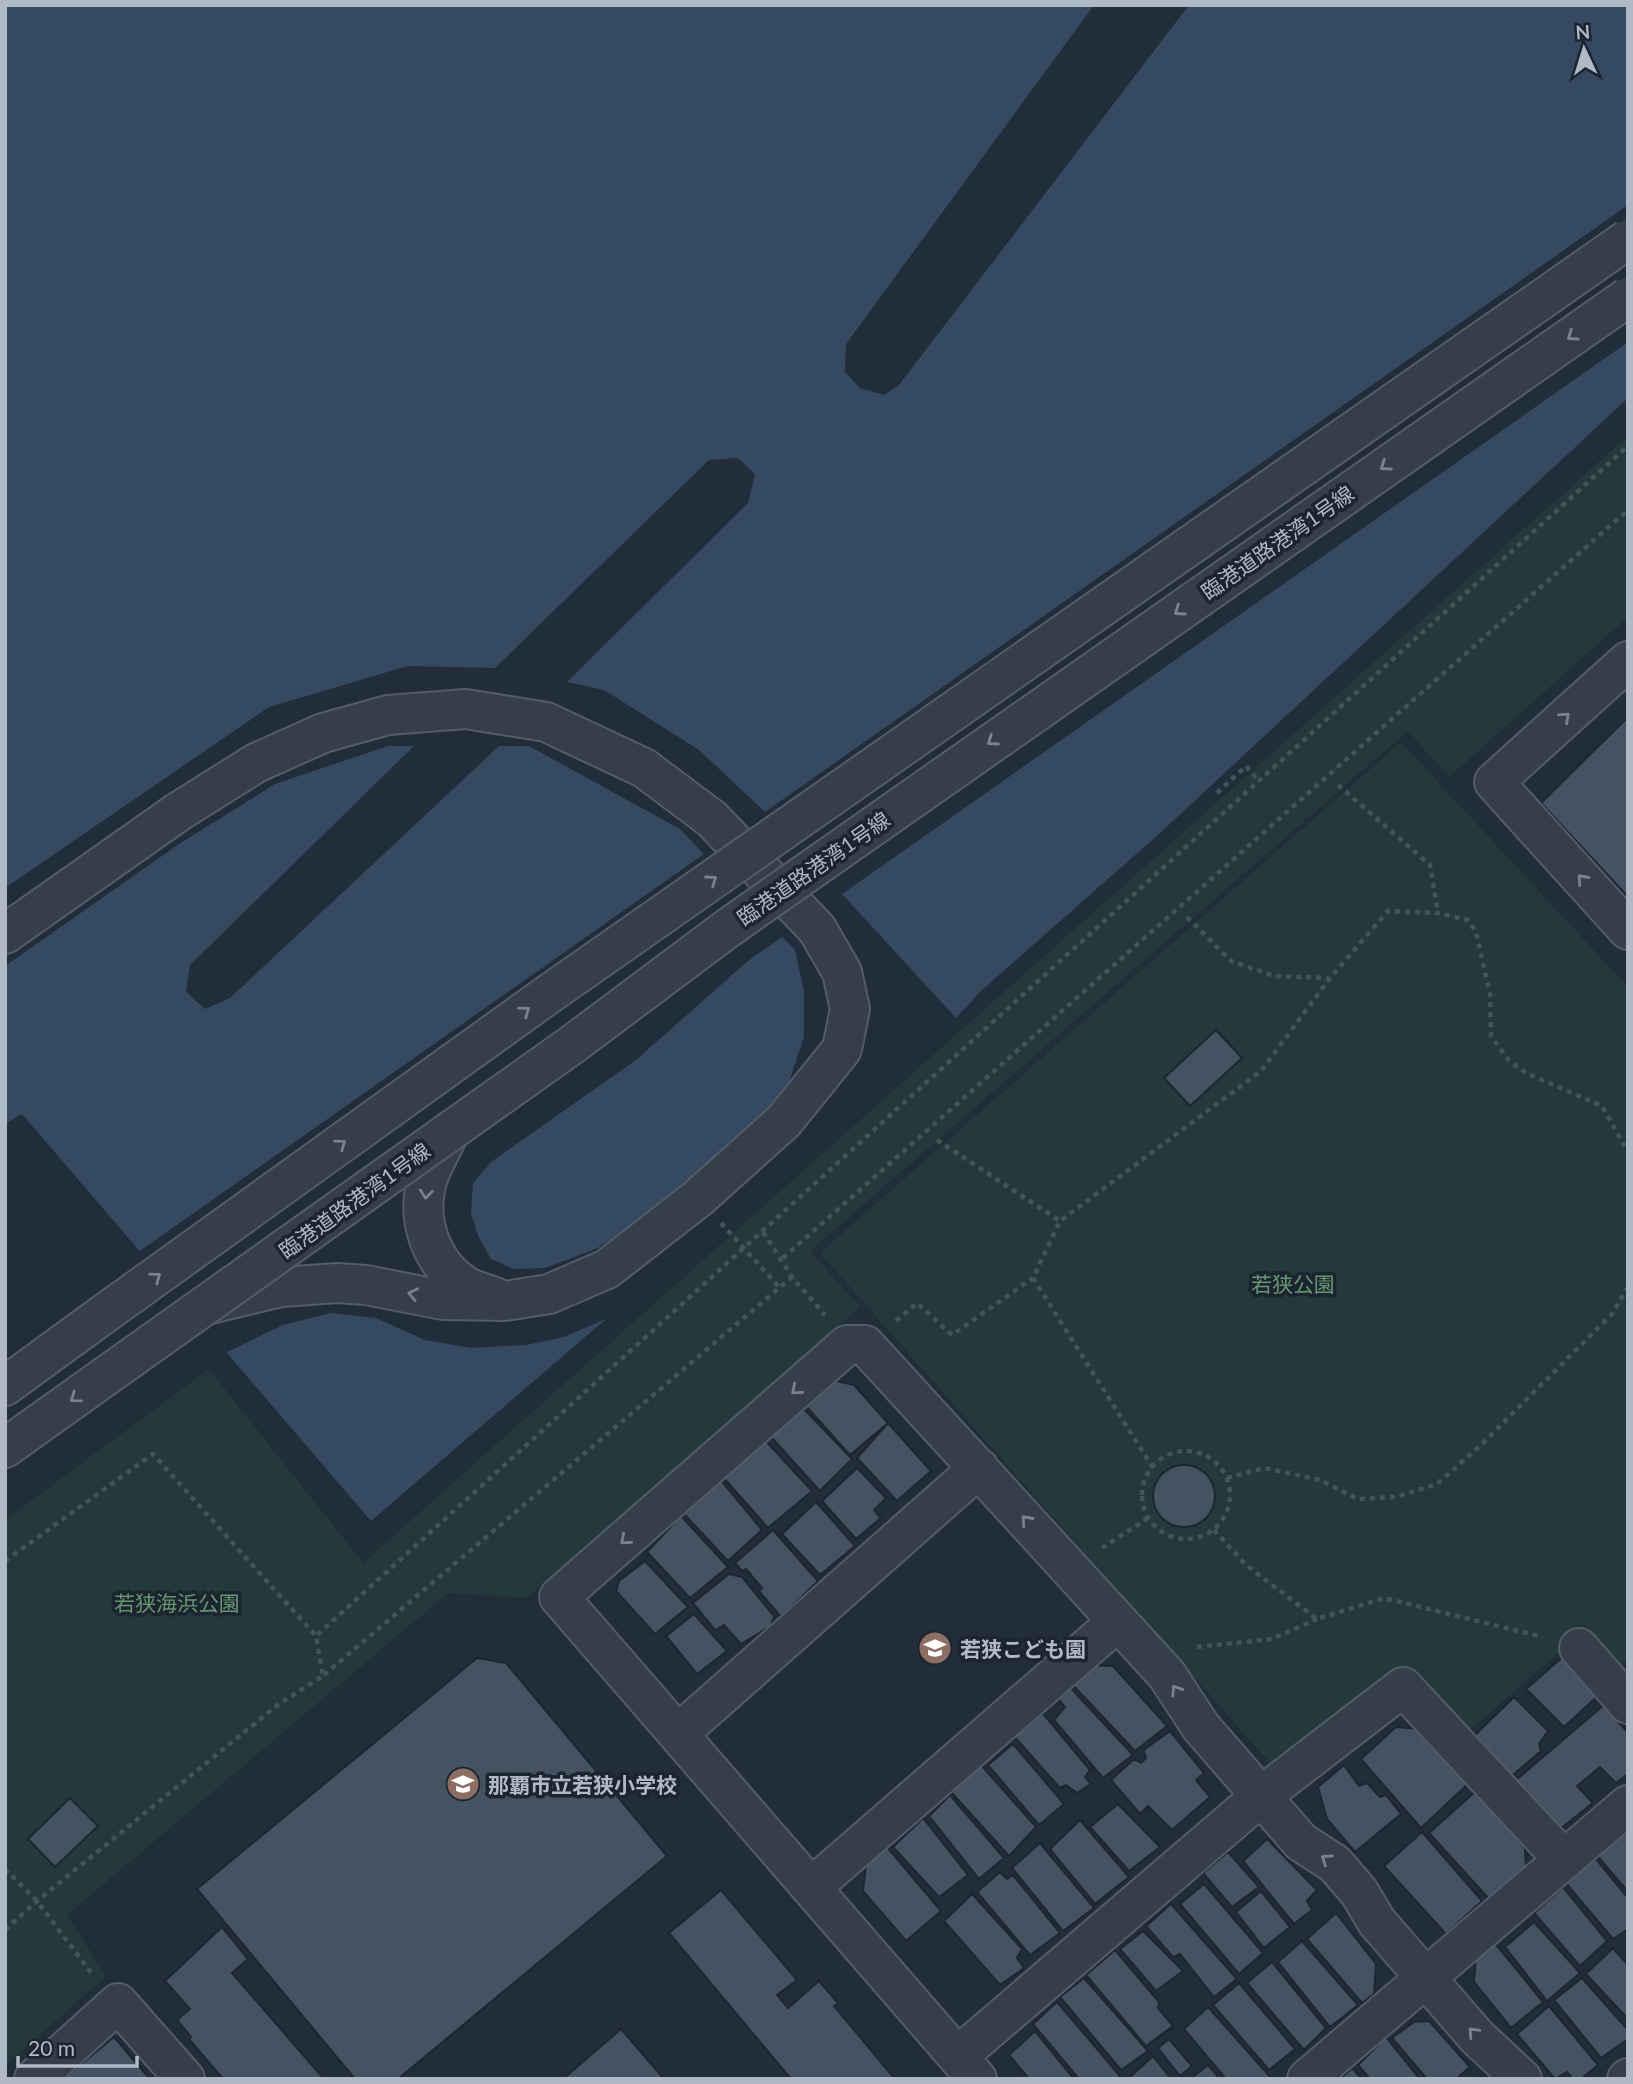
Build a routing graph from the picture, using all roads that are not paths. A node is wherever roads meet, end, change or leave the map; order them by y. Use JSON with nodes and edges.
{"nodes":[{"id":1,"x":1628,"y":239,"type":"edge"},
{"id":2,"x":1628,"y":297,"type":"edge"},
{"id":3,"x":1628,"y":661,"type":"edge"},
{"id":4,"x":1628,"y":930,"type":"edge"},
{"id":5,"x":5,"y":934,"type":"edge"},
{"id":6,"x":450,"y":1131,"type":"junction"},
{"id":7,"x":505,"y":1301,"type":"junction"},
{"id":8,"x":210,"y":1304,"type":"junction"},
{"id":9,"x":5,"y":1386,"type":"edge"},
{"id":10,"x":5,"y":1448,"type":"edge"},
{"id":11,"x":979,"y":1468,"type":"junction"},
{"id":12,"x":1117,"y":1622,"type":"junction"},
{"id":13,"x":1565,"y":1644,"type":"road end"},
{"id":14,"x":1628,"y":1704,"type":"edge"},
{"id":15,"x":679,"y":1733,"type":"junction"},
{"id":16,"x":1260,"y":1797,"type":"junction"},
{"id":17,"x":1628,"y":1804,"type":"edge"},
{"id":18,"x":1564,"y":1860,"type":"junction"},
{"id":19,"x":812,"y":1888,"type":"junction"},
{"id":20,"x":1426,"y":1978,"type":"junction"},
{"id":21,"x":968,"y":2067,"type":"edge"},
{"id":22,"x":34,"y":2079,"type":"edge"},
{"id":23,"x":185,"y":2079,"type":"edge"},
{"id":24,"x":1307,"y":2079,"type":"edge"},
{"id":25,"x":1522,"y":2079,"type":"edge"}],
"edges":[{"from":9,"to":1,"type":"street","one_way":true,"bridge":true},
{"from":2,"to":6,"type":"street","name":"臨港道路港湾1号線","one_way":true,"bridge":true},
{"from":4,"to":3,"type":"street","one_way":true},
{"from":5,"to":7,"type":"street","bridge":true},
{"from":6,"to":7,"type":"street","one_way":true},
{"from":6,"to":8,"type":"street","name":"臨港道路港湾1号線","bridge":true},
{"from":7,"to":8,"type":"street","one_way":true},
{"from":8,"to":10,"type":"street","name":"臨港道路港湾1号線","one_way":true,"bridge":true},
{"from":12,"to":11,"type":"street","one_way":true},
{"from":11,"to":15,"type":"street"},
{"from":11,"to":15,"type":"street","one_way":true},
{"from":16,"to":12,"type":"street","one_way":true},
{"from":12,"to":19,"type":"street"},
{"from":13,"to":14,"type":"street"},
{"from":15,"to":19,"type":"street"},
{"from":16,"to":18,"type":"street"},
{"from":20,"to":16,"type":"street","one_way":true},
{"from":16,"to":21,"type":"street"},
{"from":17,"to":18,"type":"street"},
{"from":18,"to":20,"type":"street"},
{"from":19,"to":21,"type":"street"},
{"from":20,"to":24,"type":"street"},
{"from":25,"to":20,"type":"street","one_way":true},
{"from":22,"to":23,"type":"street"}]}
